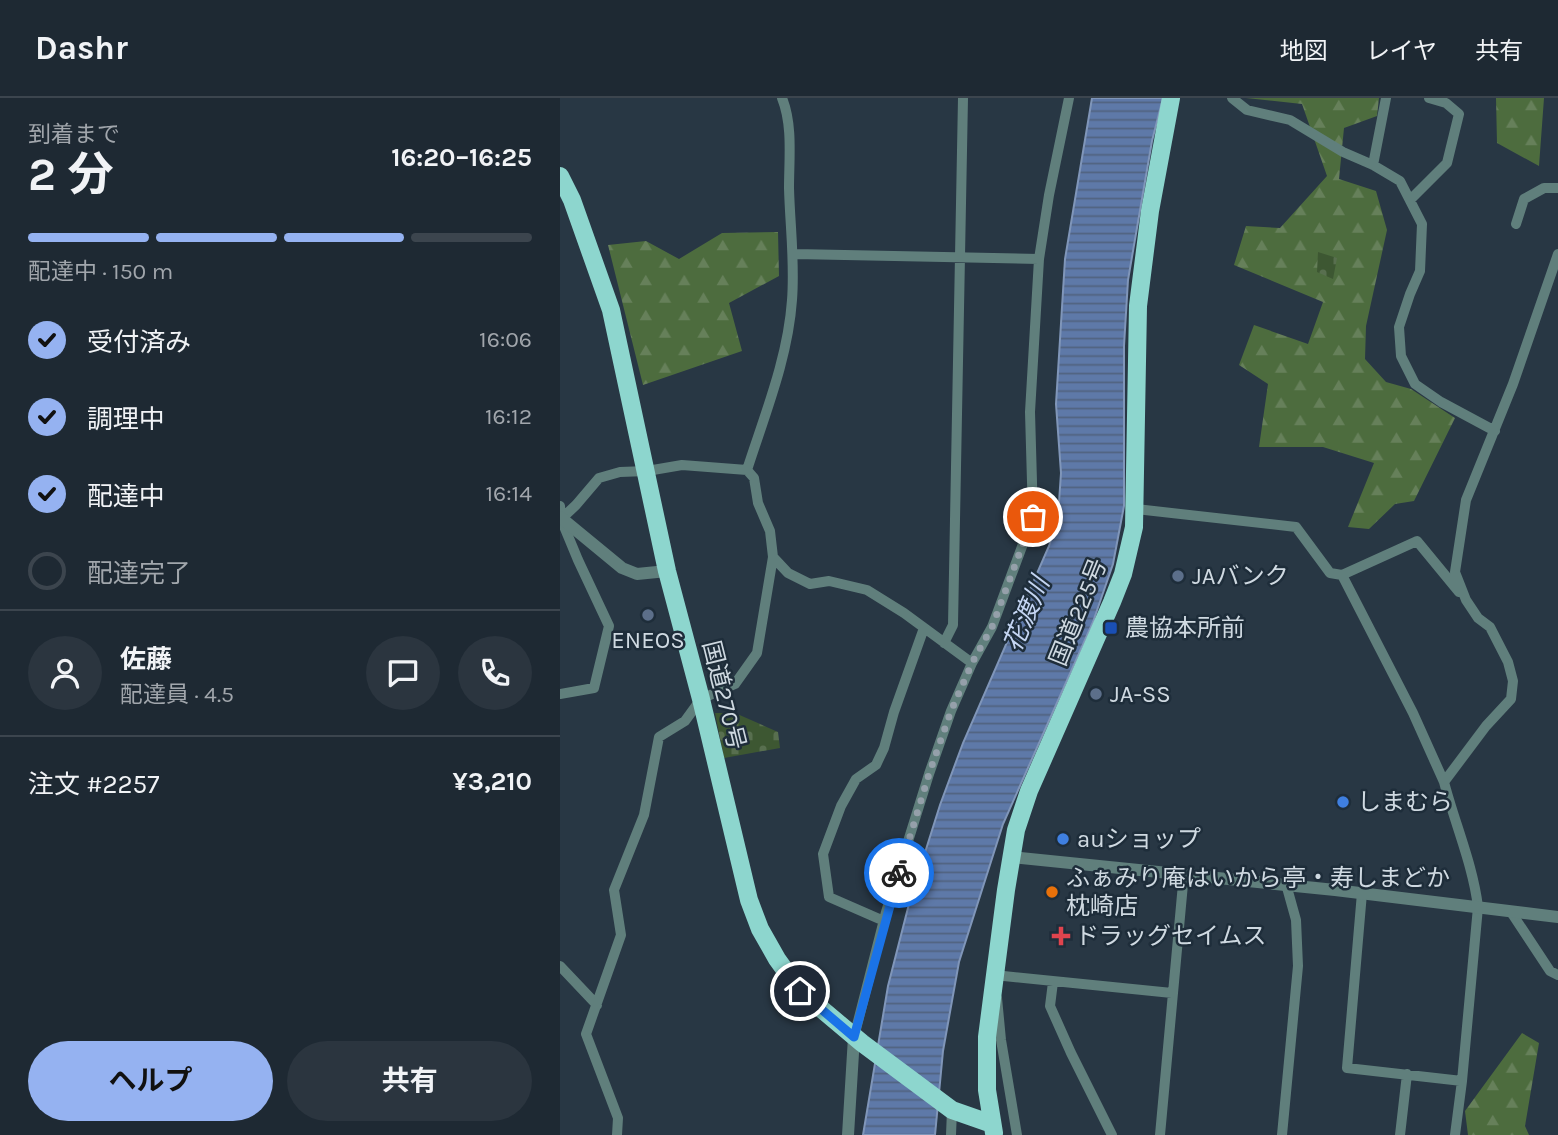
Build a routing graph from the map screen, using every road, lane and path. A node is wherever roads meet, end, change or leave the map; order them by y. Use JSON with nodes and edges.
{"nodes":[{"id":1,"x":782,"y":98,"type":"edge"},
{"id":2,"x":963,"y":98,"type":"edge"},
{"id":3,"x":1069,"y":98,"type":"edge"},
{"id":4,"x":1171,"y":98,"type":"edge"},
{"id":5,"x":1232,"y":98,"type":"edge"},
{"id":6,"x":1386,"y":98,"type":"edge"},
{"id":7,"x":1429,"y":98,"type":"edge"},
{"id":8,"x":1373,"y":164,"type":"junction"},
{"id":9,"x":560,"y":176,"type":"edge"},
{"id":10,"x":1558,"y":188,"type":"edge"},
{"id":11,"x":1410,"y":200,"type":"junction"},
{"id":12,"x":1516,"y":224,"type":"dead end"},
{"id":13,"x":794,"y":254,"type":"junction"},
{"id":14,"x":1558,"y":254,"type":"edge"},
{"id":15,"x":960,"y":256,"type":"junction"},
{"id":16,"x":1039,"y":259,"type":"junction"},
{"id":17,"x":1495,"y":430,"type":"junction"},
{"id":18,"x":747,"y":470,"type":"junction"},
{"id":19,"x":647,"y":471,"type":"junction"},
{"id":20,"x":1136,"y":509,"type":"junction"},
{"id":21,"x":560,"y":515,"type":"edge"},
{"id":22,"x":773,"y":557,"type":"junction"},
{"id":23,"x":667,"y":570,"type":"junction"},
{"id":24,"x":1342,"y":575,"type":"junction"},
{"id":25,"x":1466,"y":600,"type":"junction"},
{"id":26,"x":924,"y":628,"type":"junction"},
{"id":27,"x":944,"y":643,"type":"junction"},
{"id":28,"x":972,"y":663,"type":"junction"},
{"id":29,"x":560,"y":694,"type":"edge"},
{"id":30,"x":701,"y":699,"type":"junction"},
{"id":31,"x":1444,"y":782,"type":"junction"},
{"id":32,"x":1011,"y":857,"type":"junction"},
{"id":33,"x":1184,"y":873,"type":"junction"},
{"id":34,"x":1286,"y":884,"type":"junction"},
{"id":35,"x":1362,"y":893,"type":"junction"},
{"id":36,"x":1478,"y":907,"type":"junction"},
{"id":37,"x":1511,"y":912,"type":"junction"},
{"id":38,"x":1558,"y":917,"type":"edge"},
{"id":39,"x":884,"y":920,"type":"junction"},
{"id":40,"x":560,"y":966,"type":"edge"},
{"id":41,"x":994,"y":975,"type":"junction"},
{"id":42,"x":1558,"y":975,"type":"edge"},
{"id":43,"x":1053,"y":982,"type":"junction"},
{"id":44,"x":1172,"y":993,"type":"junction"},
{"id":45,"x":597,"y":1005,"type":"junction"},
{"id":46,"x":858,"y":1040,"type":"junction"},
{"id":47,"x":1407,"y":1074,"type":"junction"},
{"id":48,"x":1462,"y":1081,"type":"junction"},
{"id":49,"x":951,"y":1109,"type":"junction"},
{"id":50,"x":993,"y":1130,"type":"edge"},
{"id":51,"x":617,"y":1135,"type":"edge"},
{"id":52,"x":848,"y":1135,"type":"edge"},
{"id":53,"x":951,"y":1135,"type":"edge"},
{"id":54,"x":1017,"y":1135,"type":"edge"},
{"id":55,"x":1112,"y":1135,"type":"edge"},
{"id":56,"x":1160,"y":1135,"type":"edge"},
{"id":57,"x":1282,"y":1135,"type":"edge"},
{"id":58,"x":1400,"y":1135,"type":"edge"},
{"id":59,"x":1455,"y":1135,"type":"edge"}],
"edges":[{"from":1,"to":13,"type":"street"},
{"from":2,"to":15,"type":"street"},
{"from":3,"to":16,"type":"street"},
{"from":4,"to":20,"type":"highway","name":"国道225号"},
{"from":5,"to":8,"type":"street"},
{"from":6,"to":8,"type":"street"},
{"from":7,"to":11,"type":"street"},
{"from":8,"to":11,"type":"street"},
{"from":9,"to":19,"type":"highway","name":"国道270号"},
{"from":10,"to":12,"type":"street"},
{"from":11,"to":17,"type":"street"},
{"from":13,"to":15,"type":"street"},
{"from":13,"to":18,"type":"street"},
{"from":14,"to":17,"type":"street"},
{"from":15,"to":16,"type":"street"},
{"from":15,"to":27,"type":"street"},
{"from":16,"to":28,"type":"street"},
{"from":17,"to":25,"type":"street"},
{"from":18,"to":19,"type":"street"},
{"from":18,"to":22,"type":"street"},
{"from":19,"to":21,"type":"street"},
{"from":19,"to":23,"type":"highway","name":"国道270号"},
{"from":20,"to":24,"type":"street"},
{"from":20,"to":32,"type":"highway","name":"国道225号"},
{"from":21,"to":23,"type":"street"},
{"from":21,"to":29,"type":"street"},
{"from":22,"to":26,"type":"street"},
{"from":22,"to":30,"type":"street"},
{"from":23,"to":30,"type":"highway","name":"国道270号"},
{"from":24,"to":25,"type":"street"},
{"from":24,"to":31,"type":"street"},
{"from":25,"to":31,"type":"street"},
{"from":26,"to":27,"type":"street"},
{"from":26,"to":39,"type":"street"},
{"from":27,"to":28,"type":"street"},
{"from":28,"to":39,"type":"street"},
{"from":30,"to":45,"type":"street"},
{"from":30,"to":46,"type":"highway","name":"国道270号"},
{"from":31,"to":36,"type":"street"},
{"from":32,"to":33,"type":"street"},
{"from":32,"to":41,"type":"highway","name":"国道225号"},
{"from":33,"to":34,"type":"street"},
{"from":33,"to":44,"type":"street"},
{"from":34,"to":35,"type":"street"},
{"from":34,"to":57,"type":"street"},
{"from":35,"to":36,"type":"street"},
{"from":35,"to":47,"type":"street"},
{"from":36,"to":37,"type":"street"},
{"from":36,"to":48,"type":"street"},
{"from":37,"to":38,"type":"street"},
{"from":37,"to":42,"type":"street"},
{"from":39,"to":46,"type":"street"},
{"from":40,"to":45,"type":"street"},
{"from":41,"to":43,"type":"street"},
{"from":41,"to":50,"type":"highway","name":"国道225号"},
{"from":41,"to":54,"type":"street"},
{"from":43,"to":44,"type":"street"},
{"from":43,"to":55,"type":"street"},
{"from":44,"to":56,"type":"street"},
{"from":45,"to":51,"type":"street"},
{"from":46,"to":49,"type":"highway","name":"国道270号"},
{"from":46,"to":52,"type":"street"},
{"from":47,"to":48,"type":"street"},
{"from":47,"to":58,"type":"street"},
{"from":48,"to":59,"type":"street"},
{"from":49,"to":50,"type":"highway","name":"国道270号"},
{"from":49,"to":53,"type":"street"}]}
